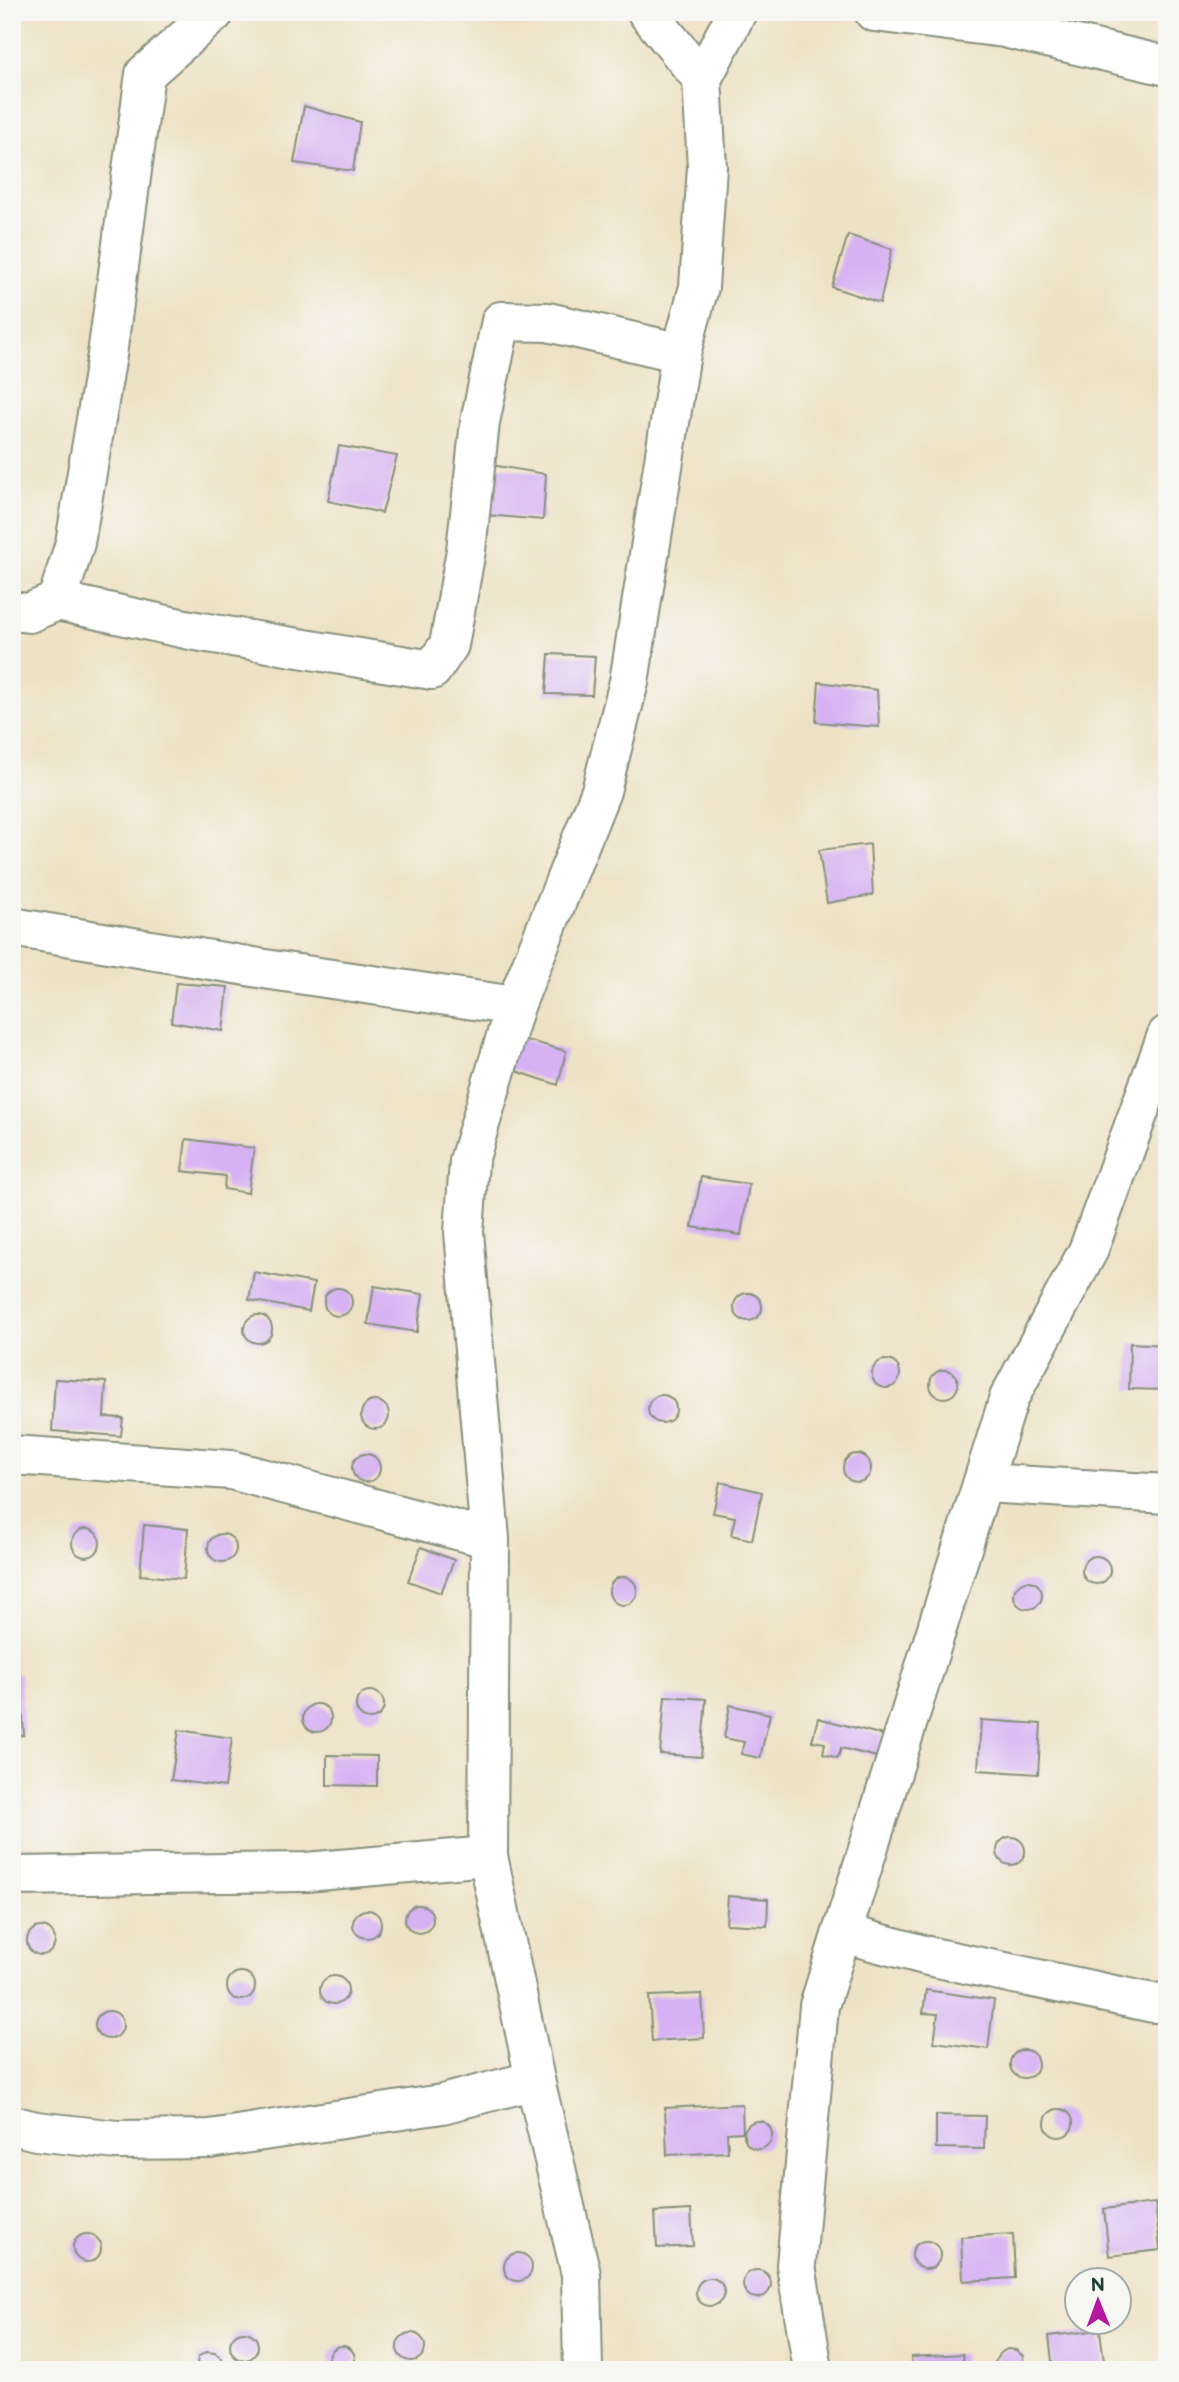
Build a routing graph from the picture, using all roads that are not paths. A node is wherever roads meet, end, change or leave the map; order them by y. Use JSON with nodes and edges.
{"nodes":[{"id":1,"x":215,"y":12,"type":"edge"},
{"id":2,"x":647,"y":12,"type":"edge"},
{"id":3,"x":737,"y":12,"type":"edge"},
{"id":4,"x":874,"y":12,"type":"edge"},
{"id":5,"x":1167,"y":66,"type":"edge"},
{"id":6,"x":702,"y":79,"type":"junction"},
{"id":7,"x":681,"y":353,"type":"junction"},
{"id":8,"x":57,"y":601,"type":"junction"},
{"id":9,"x":12,"y":611,"type":"edge"},
{"id":10,"x":12,"y":927,"type":"edge"},
{"id":11,"x":515,"y":1006,"type":"junction"},
{"id":12,"x":1167,"y":1035,"type":"edge"},
{"id":13,"x":12,"y":1455,"type":"edge"},
{"id":14,"x":983,"y":1483,"type":"junction"},
{"id":15,"x":1167,"y":1494,"type":"edge"},
{"id":16,"x":490,"y":1539,"type":"junction"},
{"id":17,"x":488,"y":1856,"type":"junction"},
{"id":18,"x":12,"y":1876,"type":"edge"},
{"id":19,"x":842,"y":1933,"type":"junction"},
{"id":20,"x":1167,"y":2002,"type":"edge"},
{"id":21,"x":535,"y":2080,"type":"junction"},
{"id":22,"x":12,"y":2125,"type":"edge"},
{"id":23,"x":583,"y":2370,"type":"edge"},
{"id":24,"x":813,"y":2370,"type":"edge"}],
"edges":[{"from":1,"to":8,"type":"street"},
{"from":2,"to":6,"type":"street"},
{"from":3,"to":6,"type":"street"},
{"from":4,"to":5,"type":"street"},
{"from":6,"to":7,"type":"street"},
{"from":7,"to":8,"type":"street"},
{"from":7,"to":11,"type":"street"},
{"from":8,"to":9,"type":"street"},
{"from":10,"to":11,"type":"street"},
{"from":11,"to":16,"type":"street"},
{"from":12,"to":14,"type":"street"},
{"from":13,"to":16,"type":"street"},
{"from":14,"to":15,"type":"street"},
{"from":14,"to":19,"type":"street"},
{"from":16,"to":17,"type":"street"},
{"from":17,"to":18,"type":"street"},
{"from":17,"to":21,"type":"street"},
{"from":19,"to":20,"type":"street"},
{"from":19,"to":24,"type":"street"},
{"from":21,"to":22,"type":"street"},
{"from":21,"to":23,"type":"street"}]}
